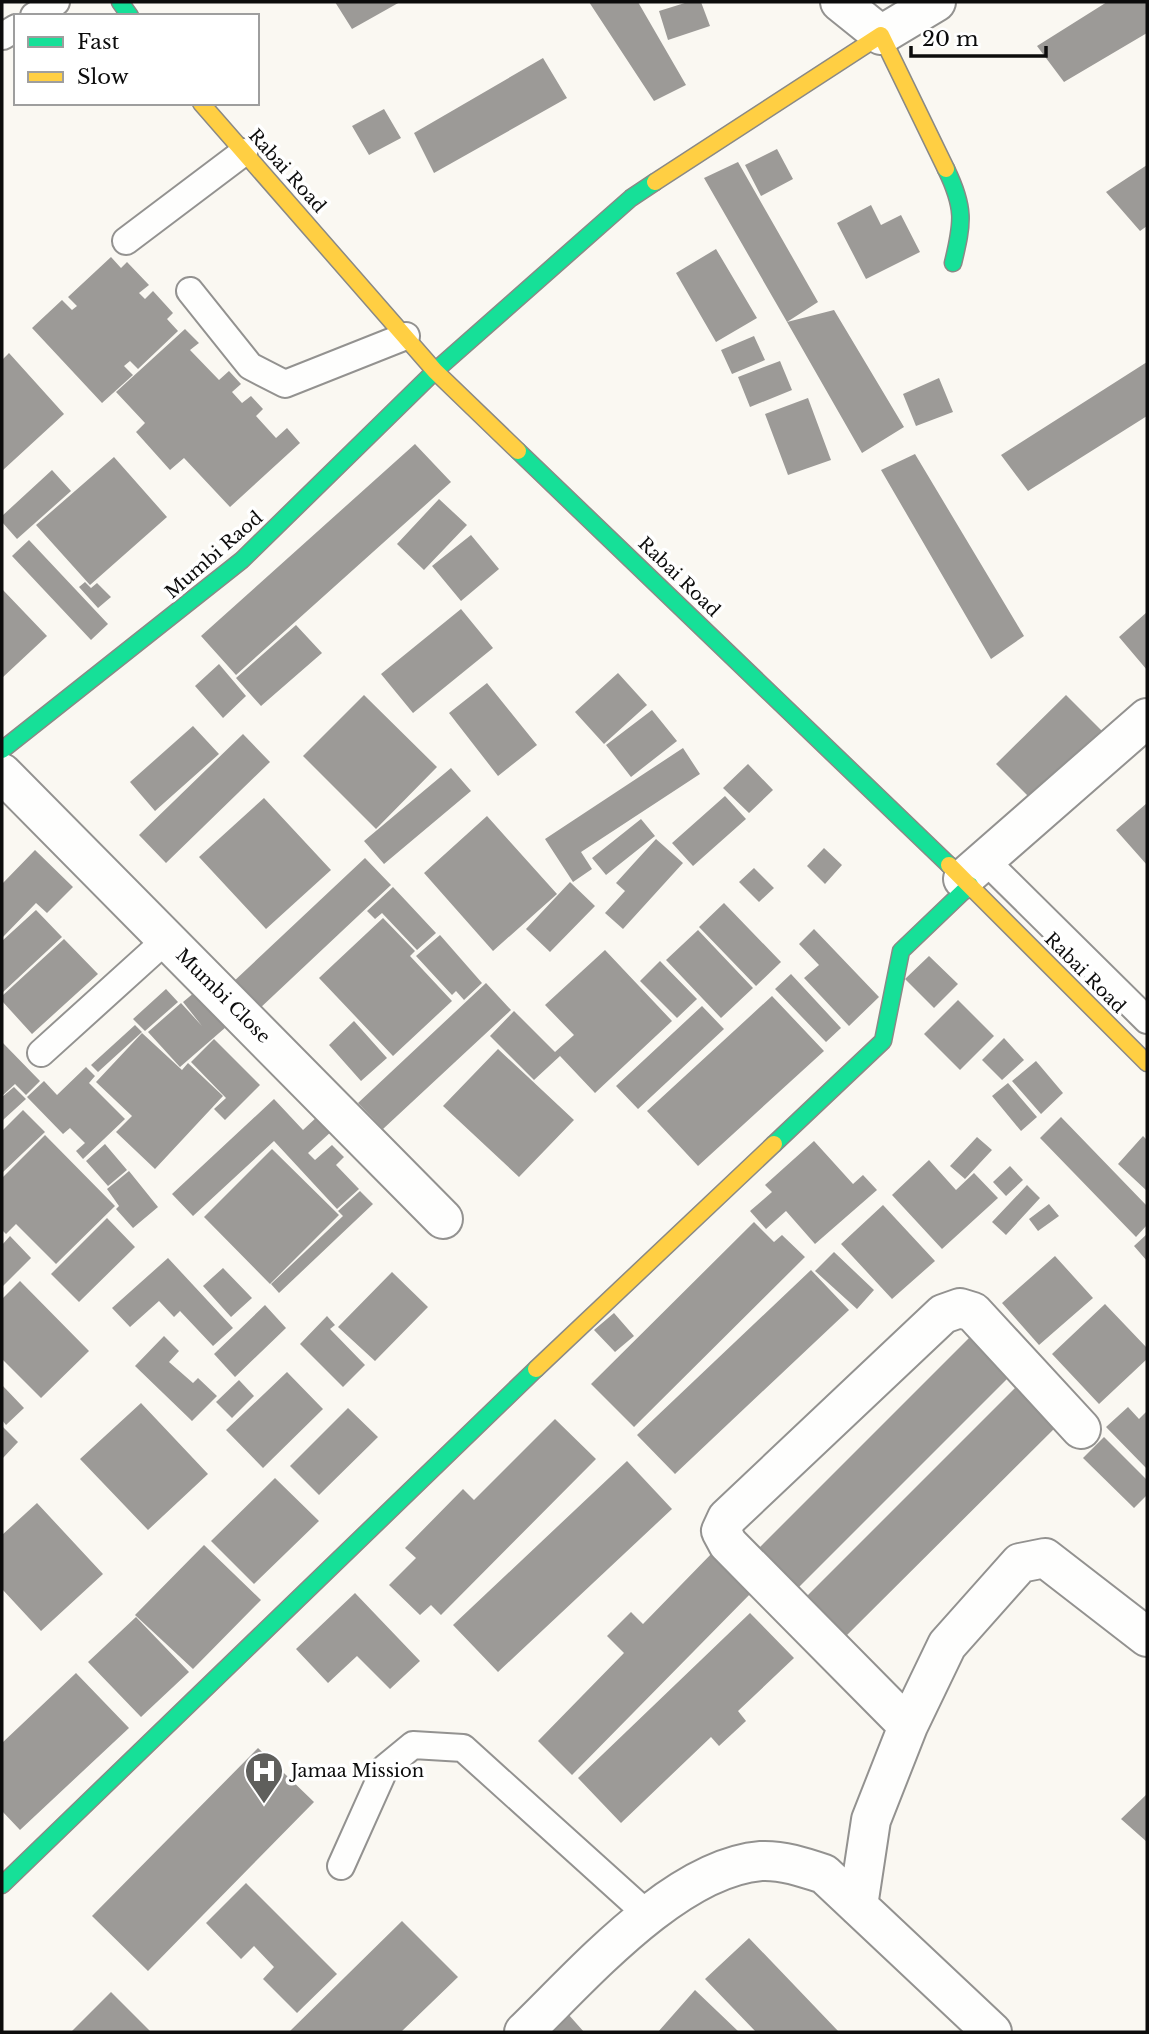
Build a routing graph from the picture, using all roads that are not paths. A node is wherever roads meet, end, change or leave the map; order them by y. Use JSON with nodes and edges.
{"nodes":[{"id":1,"x":56,"y":2,"type":"edge"},
{"id":2,"x":840,"y":2,"type":"edge"},
{"id":3,"x":936,"y":2,"type":"edge"},
{"id":4,"x":37,"y":14,"type":"edge"},
{"id":5,"x":881,"y":35,"type":"junction"},
{"id":6,"x":203,"y":105,"type":"edge"},
{"id":7,"x":244,"y":152,"type":"junction"},
{"id":8,"x":126,"y":242,"type":"dead end"},
{"id":9,"x":953,"y":263,"type":"dead end"},
{"id":10,"x":190,"y":291,"type":"dead end"},
{"id":11,"x":406,"y":336,"type":"junction"},
{"id":12,"x":435,"y":371,"type":"junction"},
{"id":13,"x":1147,"y":718,"type":"edge"},
{"id":14,"x":2,"y":750,"type":"edge"},
{"id":15,"x":2,"y":773,"type":"edge"},
{"id":16,"x":973,"y":875,"type":"junction"},
{"id":17,"x":167,"y":939,"type":"junction"},
{"id":18,"x":1147,"y":1020,"type":"edge"},
{"id":19,"x":41,"y":1053,"type":"dead end"},
{"id":20,"x":1147,"y":1063,"type":"edge"},
{"id":21,"x":443,"y":1219,"type":"dead end"},
{"id":22,"x":1081,"y":1429,"type":"dead end"},
{"id":23,"x":1147,"y":1637,"type":"edge"},
{"id":24,"x":908,"y":1726,"type":"junction"},
{"id":25,"x":341,"y":1866,"type":"dead end"},
{"id":26,"x":2,"y":1885,"type":"edge"},
{"id":27,"x":858,"y":1906,"type":"junction"},
{"id":28,"x":648,"y":1914,"type":"junction"},
{"id":29,"x":524,"y":2032,"type":"edge"},
{"id":30,"x":992,"y":2032,"type":"edge"}],
"edges":[{"from":1,"to":4,"type":"lane"},
{"from":2,"to":5,"type":"street"},
{"from":3,"to":5,"type":"street"},
{"from":5,"to":9,"type":"street"},
{"from":5,"to":12,"type":"street","name":"Mumbi Raod"},
{"from":6,"to":7,"type":"street","name":"Rabai Road"},
{"from":7,"to":8,"type":"lane"},
{"from":7,"to":11,"type":"street","name":"Rabai Road"},
{"from":10,"to":11,"type":"lane"},
{"from":11,"to":12,"type":"street","name":"Rabai Road"},
{"from":12,"to":14,"type":"street","name":"Mumbi Raod"},
{"from":12,"to":16,"type":"street","name":"Rabai Road"},
{"from":13,"to":16,"type":"street"},
{"from":15,"to":17,"type":"street","name":"Mumbi Close"},
{"from":16,"to":18,"type":"lane"},
{"from":16,"to":20,"type":"street","name":"Rabai Road"},
{"from":16,"to":26,"type":"street"},
{"from":17,"to":19,"type":"lane"},
{"from":17,"to":21,"type":"street","name":"Mumbi Close"},
{"from":22,"to":24,"type":"street"},
{"from":23,"to":24,"type":"street"},
{"from":24,"to":27,"type":"street"},
{"from":25,"to":28,"type":"lane"},
{"from":27,"to":28,"type":"street"},
{"from":27,"to":30,"type":"street"},
{"from":28,"to":29,"type":"street"}]}
